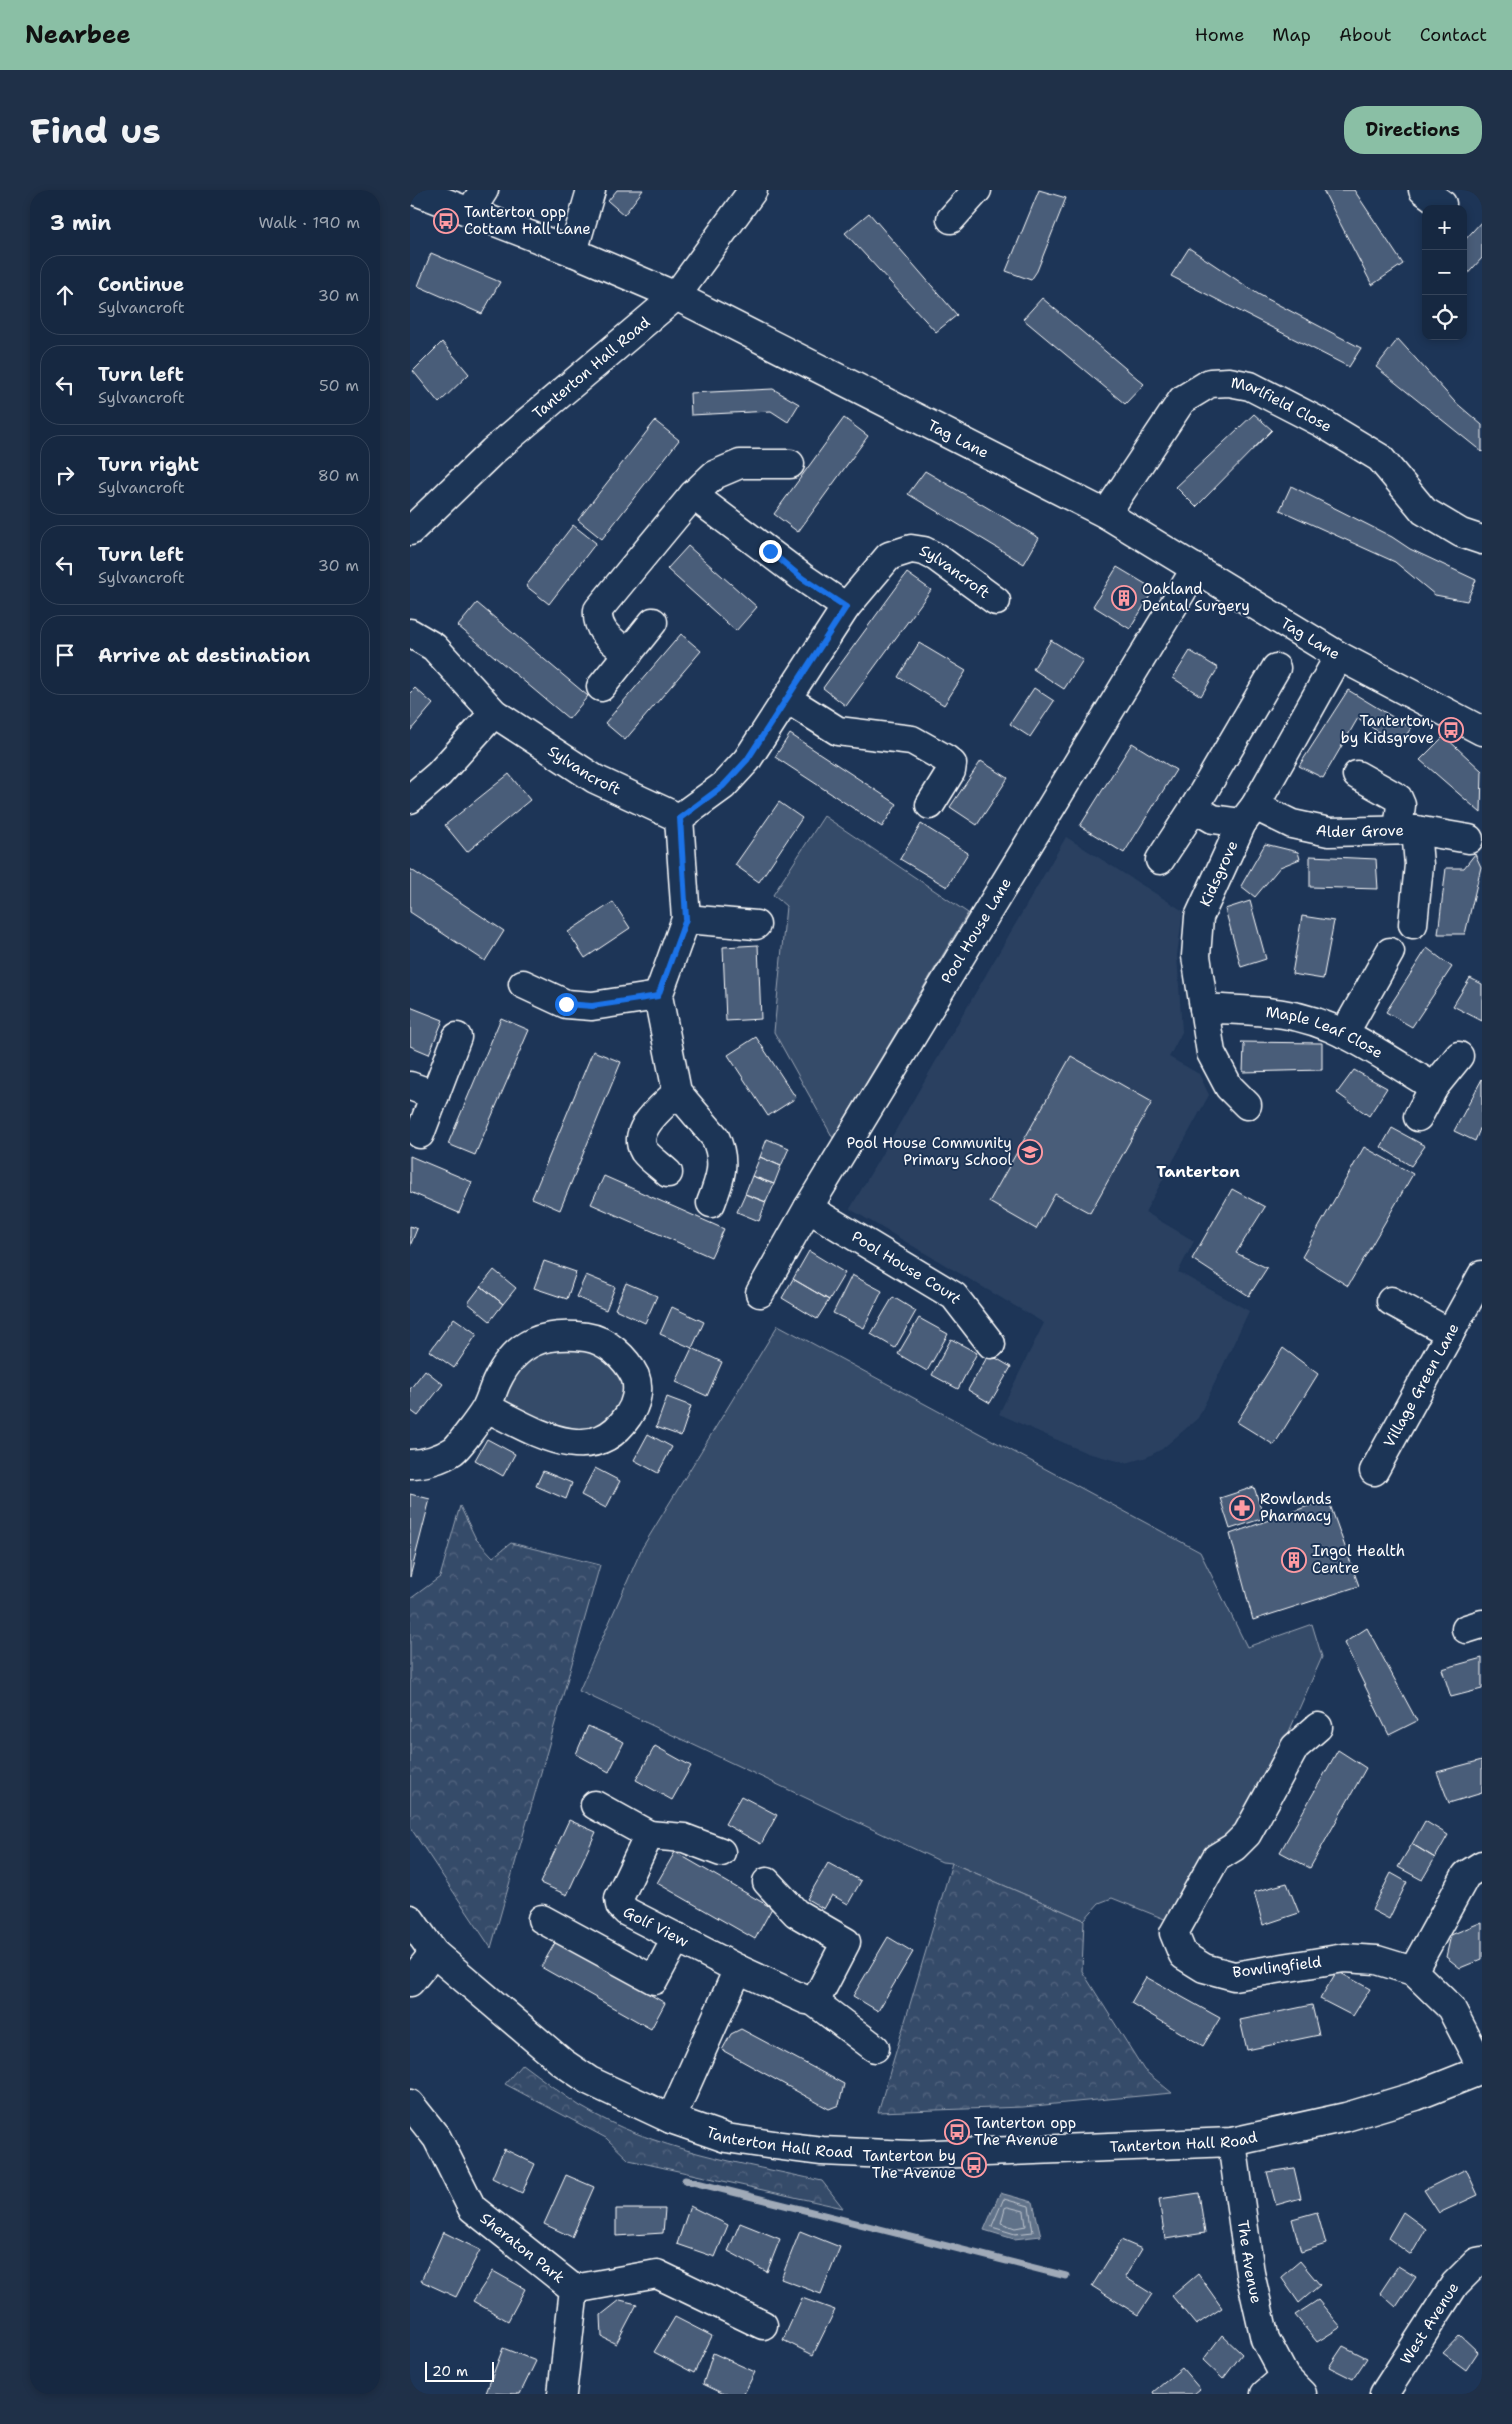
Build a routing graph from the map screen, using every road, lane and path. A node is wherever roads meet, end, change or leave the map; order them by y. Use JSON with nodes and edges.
{"nodes":[{"id":1,"x":413,"y":190,"type":"edge"},
{"id":2,"x":591,"y":190,"type":"edge"},
{"id":3,"x":753,"y":190,"type":"edge"},
{"id":4,"x":977,"y":190,"type":"edge"},
{"id":5,"x":477,"y":201,"type":"edge"},
{"id":6,"x":950,"y":219,"type":"dead end"},
{"id":7,"x":573,"y":252,"type":"junction"},
{"id":8,"x":676,"y":296,"type":"junction"},
{"id":9,"x":790,"y":464,"type":"dead end"},
{"id":10,"x":693,"y":495,"type":"junction"},
{"id":11,"x":1106,"y":514,"type":"junction"},
{"id":12,"x":410,"y":531,"type":"edge"},
{"id":13,"x":1482,"y":540,"type":"edge"},
{"id":14,"x":1196,"y":568,"type":"junction"},
{"id":15,"x":996,"y":600,"type":"dead end"},
{"id":16,"x":846,"y":607,"type":"junction"},
{"id":17,"x":653,"y":622,"type":"dead end"},
{"id":18,"x":410,"y":633,"type":"edge"},
{"id":19,"x":628,"y":654,"type":"junction"},
{"id":20,"x":1339,"y":656,"type":"junction"},
{"id":21,"x":1276,"y":668,"type":"dead end"},
{"id":22,"x":601,"y":687,"type":"dead end"},
{"id":23,"x":787,"y":699,"type":"junction"},
{"id":24,"x":494,"y":713,"type":"junction"},
{"id":25,"x":1482,"y":732,"type":"edge"},
{"id":26,"x":1357,"y":775,"type":"dead end"},
{"id":27,"x":410,"y":799,"type":"edge"},
{"id":28,"x":930,"y":805,"type":"dead end"},
{"id":29,"x":1194,"y":808,"type":"junction"},
{"id":30,"x":1248,"y":814,"type":"junction"},
{"id":31,"x":680,"y":818,"type":"junction"},
{"id":32,"x":1407,"y":830,"type":"junction"},
{"id":33,"x":1469,"y":839,"type":"dead end"},
{"id":34,"x":1160,"y":860,"type":"dead end"},
{"id":35,"x":686,"y":919,"type":"junction"},
{"id":36,"x":756,"y":924,"type":"dead end"},
{"id":37,"x":1412,"y":924,"type":"dead end"},
{"id":38,"x":1390,"y":952,"type":"dead end"},
{"id":39,"x":524,"y":984,"type":"dead end"},
{"id":40,"x":658,"y":996,"type":"junction"},
{"id":41,"x":1204,"y":1008,"type":"junction"},
{"id":42,"x":1344,"y":1034,"type":"junction"},
{"id":43,"x":457,"y":1037,"type":"dead end"},
{"id":44,"x":1459,"y":1056,"type":"dead end"},
{"id":45,"x":1434,"y":1087,"type":"junction"},
{"id":46,"x":422,"y":1090,"type":"edge"},
{"id":47,"x":677,"y":1092,"type":"junction"},
{"id":48,"x":1247,"y":1105,"type":"dead end"},
{"id":49,"x":1418,"y":1117,"type":"dead end"},
{"id":50,"x":420,"y":1134,"type":"dead end"},
{"id":51,"x":668,"y":1173,"type":"dead end"},
{"id":52,"x":711,"y":1203,"type":"dead end"},
{"id":53,"x":808,"y":1208,"type":"junction"},
{"id":54,"x":1482,"y":1275,"type":"edge"},
{"id":55,"x":760,"y":1293,"type":"dead end"},
{"id":56,"x":1391,"y":1301,"type":"dead end"},
{"id":57,"x":1450,"y":1333,"type":"junction"},
{"id":58,"x":991,"y":1344,"type":"dead end"},
{"id":59,"x":487,"y":1408,"type":"junction"},
{"id":60,"x":410,"y":1464,"type":"edge"},
{"id":61,"x":1374,"y":1471,"type":"dead end"},
{"id":62,"x":1318,"y":1727,"type":"dead end"},
{"id":63,"x":594,"y":1805,"type":"dead end"},
{"id":64,"x":649,"y":1835,"type":"junction"},
{"id":65,"x":721,"y":1852,"type":"dead end"},
{"id":66,"x":1482,"y":1865,"type":"edge"},
{"id":67,"x":767,"y":1882,"type":"dead end"},
{"id":68,"x":410,"y":1919,"type":"edge"},
{"id":69,"x":542,"y":1919,"type":"dead end"},
{"id":70,"x":677,"y":1937,"type":"junction"},
{"id":71,"x":434,"y":1953,"type":"junction"},
{"id":72,"x":738,"y":1969,"type":"junction"},
{"id":73,"x":1413,"y":1971,"type":"junction"},
{"id":74,"x":410,"y":1982,"type":"edge"},
{"id":75,"x":813,"y":2001,"type":"junction"},
{"id":76,"x":875,"y":2048,"type":"dead end"},
{"id":77,"x":1482,"y":2069,"type":"edge"},
{"id":78,"x":410,"y":2104,"type":"edge"},
{"id":79,"x":671,"y":2119,"type":"junction"},
{"id":80,"x":1232,"y":2142,"type":"junction"},
{"id":81,"x":1482,"y":2261,"type":"edge"},
{"id":82,"x":574,"y":2289,"type":"junction"},
{"id":83,"x":763,"y":2325,"type":"dead end"},
{"id":84,"x":1284,"y":2388,"type":"edge"},
{"id":85,"x":562,"y":2394,"type":"edge"},
{"id":86,"x":1384,"y":2394,"type":"edge"}],
"edges":[{"from":1,"to":5,"type":"street","name":"Tag Lane"},
{"from":2,"to":7,"type":"street"},
{"from":3,"to":8,"type":"street","name":"Tanterton Hall Road"},
{"from":4,"to":6,"type":"street"},
{"from":5,"to":7,"type":"street","name":"Tag Lane"},
{"from":7,"to":8,"type":"street","name":"Tag Lane"},
{"from":8,"to":11,"type":"street","name":"Tag Lane"},
{"from":8,"to":12,"type":"street","name":"Tanterton Hall Road"},
{"from":9,"to":10,"type":"street"},
{"from":10,"to":16,"type":"street"},
{"from":10,"to":19,"type":"street"},
{"from":11,"to":13,"type":"street","name":"Marlfield Close"},
{"from":11,"to":14,"type":"street","name":"Tag Lane"},
{"from":14,"to":20,"type":"street","name":"Tag Lane"},
{"from":14,"to":53,"type":"street","name":"Pool House Lane"},
{"from":15,"to":16,"type":"street","name":"Sylvancroft"},
{"from":16,"to":23,"type":"street","name":"Sylvancroft"},
{"from":17,"to":19,"type":"street"},
{"from":18,"to":24,"type":"street","name":"Sylvancroft"},
{"from":19,"to":22,"type":"street"},
{"from":20,"to":25,"type":"street","name":"Tag Lane"},
{"from":20,"to":30,"type":"street","name":"Kidsgrove"},
{"from":21,"to":29,"type":"street"},
{"from":23,"to":28,"type":"street"},
{"from":23,"to":31,"type":"street","name":"Sylvancroft"},
{"from":24,"to":27,"type":"street"},
{"from":24,"to":31,"type":"street","name":"Sylvancroft"},
{"from":26,"to":32,"type":"street"},
{"from":29,"to":30,"type":"street","name":"Alder Grove"},
{"from":29,"to":34,"type":"street"},
{"from":30,"to":32,"type":"street","name":"Alder Grove"},
{"from":30,"to":41,"type":"street","name":"Kidsgrove"},
{"from":31,"to":35,"type":"street"},
{"from":32,"to":33,"type":"street","name":"Alder Grove"},
{"from":32,"to":37,"type":"street"},
{"from":35,"to":36,"type":"street"},
{"from":35,"to":40,"type":"street"},
{"from":38,"to":42,"type":"street"},
{"from":39,"to":40,"type":"street"},
{"from":40,"to":47,"type":"street"},
{"from":41,"to":42,"type":"street","name":"Maple Leaf Close"},
{"from":41,"to":48,"type":"street","name":"Kidsgrove"},
{"from":42,"to":45,"type":"street","name":"Maple Leaf Close"},
{"from":43,"to":46,"type":"street"},
{"from":44,"to":45,"type":"street"},
{"from":45,"to":49,"type":"street"},
{"from":46,"to":50,"type":"street"},
{"from":47,"to":51,"type":"street"},
{"from":47,"to":52,"type":"street"},
{"from":53,"to":55,"type":"street","name":"Pool House Lane"},
{"from":53,"to":58,"type":"street","name":"Pool House Court"},
{"from":54,"to":57,"type":"street","name":"Village Green Lane"},
{"from":56,"to":57,"type":"street"},
{"from":57,"to":61,"type":"street","name":"Village Green Lane"},
{"from":59,"to":59,"type":"street"},
{"from":59,"to":60,"type":"street"},
{"from":62,"to":73,"type":"street","name":"Bowlingfield"},
{"from":63,"to":64,"type":"street"},
{"from":64,"to":65,"type":"street"},
{"from":64,"to":70,"type":"street","name":"Golf View"},
{"from":66,"to":73,"type":"street"},
{"from":67,"to":75,"type":"street"},
{"from":68,"to":71,"type":"street","name":"Tanterton Hall Road"},
{"from":69,"to":70,"type":"street"},
{"from":70,"to":72,"type":"street","name":"Golf View"},
{"from":71,"to":74,"type":"street"},
{"from":71,"to":79,"type":"street","name":"Tanterton Hall Road"},
{"from":72,"to":75,"type":"street","name":"Golf View"},
{"from":72,"to":79,"type":"street"},
{"from":73,"to":77,"type":"street","name":"Bowlingfield"},
{"from":75,"to":76,"type":"street","name":"Golf View"},
{"from":77,"to":80,"type":"street","name":"Tanterton Hall Road"},
{"from":78,"to":82,"type":"street","name":"Sheraton Park"},
{"from":79,"to":80,"type":"street","name":"Tanterton Hall Road"},
{"from":80,"to":84,"type":"street","name":"The Avenue"},
{"from":81,"to":86,"type":"street","name":"West Avenue"},
{"from":82,"to":83,"type":"street","name":"Sheraton Park"},
{"from":82,"to":85,"type":"street","name":"Sheraton Park"}]}
